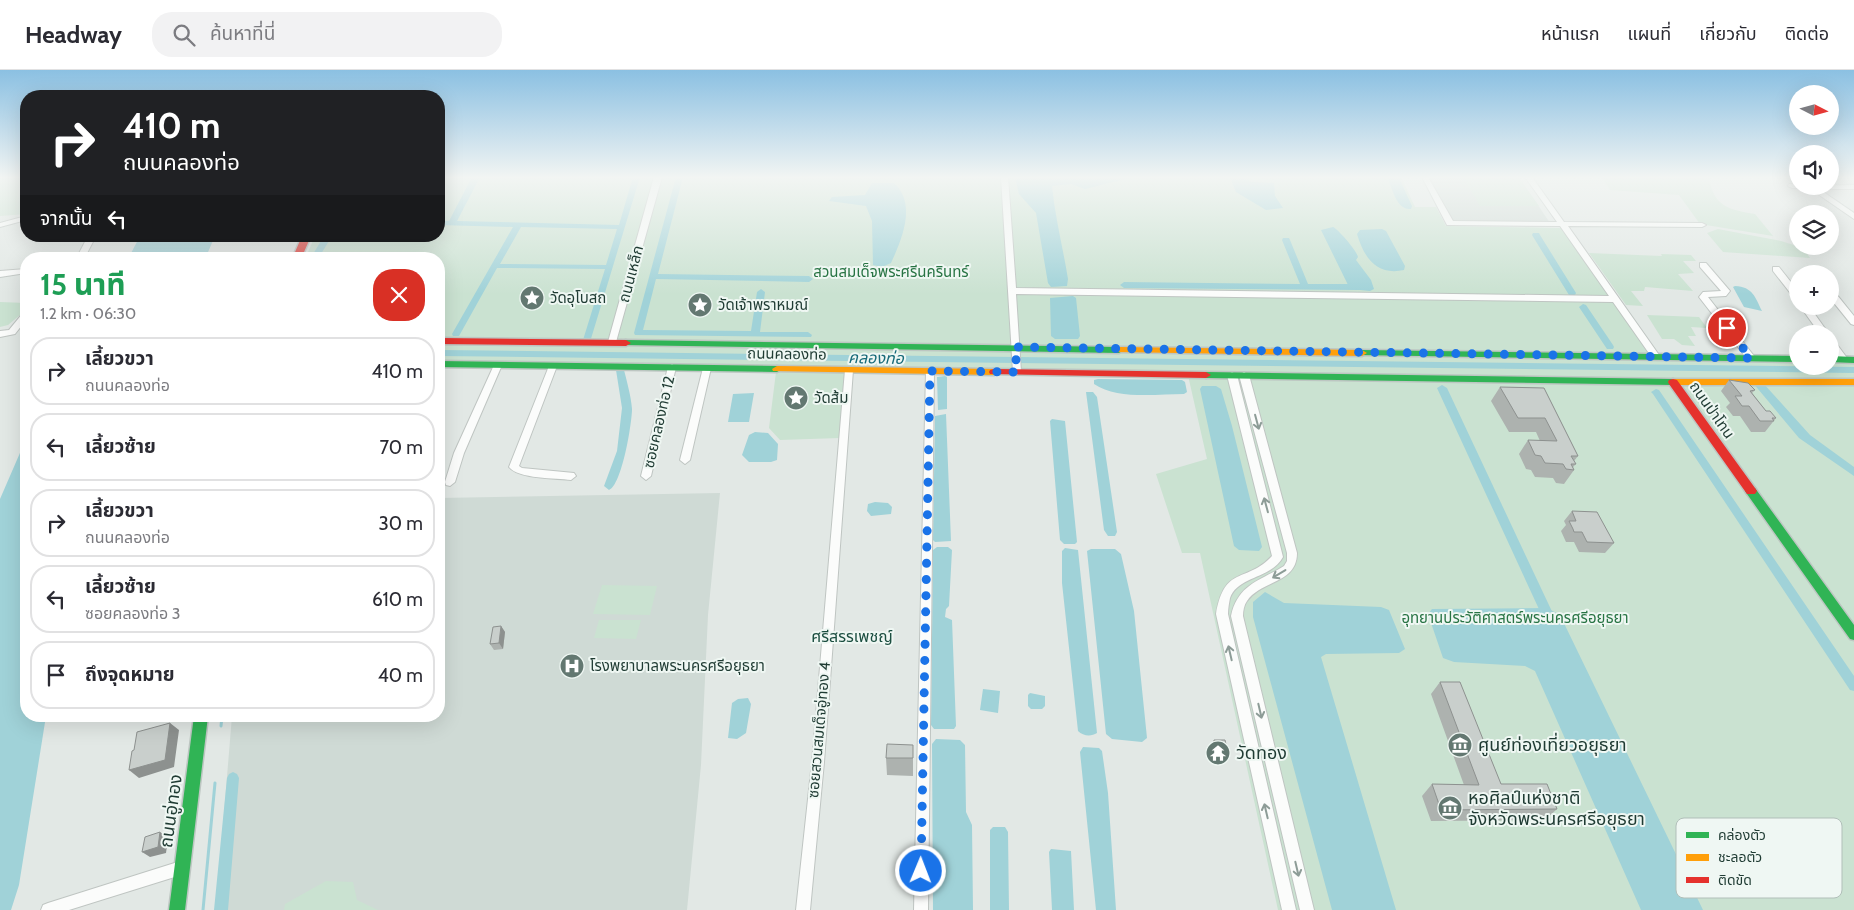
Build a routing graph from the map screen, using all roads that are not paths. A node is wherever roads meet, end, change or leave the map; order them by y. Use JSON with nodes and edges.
{"nodes":[{"id":1,"x":647,"y":216,"type":"edge"},
{"id":2,"x":1007,"y":216,"type":"edge"},
{"id":3,"x":1446,"y":216,"type":"edge"},
{"id":4,"x":1558,"y":216,"type":"edge"},
{"id":5,"x":20,"y":220,"type":"edge"},
{"id":6,"x":0,"y":225,"type":"edge"},
{"id":7,"x":1564,"y":225,"type":"junction"},
{"id":8,"x":1702,"y":225,"type":"dead end"},
{"id":9,"x":1703,"y":265,"type":"dead end"},
{"id":10,"x":1776,"y":269,"type":"dead end"},
{"id":11,"x":20,"y":272,"type":"edge"},
{"id":12,"x":0,"y":274,"type":"edge"},
{"id":13,"x":1789,"y":286,"type":"edge"},
{"id":14,"x":1012,"y":291,"type":"junction"},
{"id":15,"x":1615,"y":299,"type":"junction"},
{"id":16,"x":1839,"y":303,"type":"edge"},
{"id":17,"x":20,"y":322,"type":"edge"},
{"id":18,"x":1854,"y":322,"type":"edge"},
{"id":19,"x":0,"y":334,"type":"edge"},
{"id":20,"x":445,"y":341,"type":"edge"},
{"id":21,"x":612,"y":342,"type":"junction"},
{"id":22,"x":1016,"y":350,"type":"junction"},
{"id":23,"x":1839,"y":350,"type":"edge"},
{"id":24,"x":1528,"y":356,"type":"junction"},
{"id":25,"x":1751,"y":358,"type":"junction"},
{"id":26,"x":1657,"y":359,"type":"junction"},
{"id":27,"x":1789,"y":359,"type":"edge"},
{"id":28,"x":1849,"y":360,"type":"edge"},
{"id":29,"x":445,"y":364,"type":"edge"},
{"id":30,"x":498,"y":365,"type":"junction"},
{"id":31,"x":553,"y":366,"type":"junction"},
{"id":32,"x":672,"y":367,"type":"junction"},
{"id":33,"x":707,"y":368,"type":"junction"},
{"id":34,"x":1016,"y":369,"type":"junction"},
{"id":35,"x":849,"y":370,"type":"junction"},
{"id":36,"x":930,"y":371,"type":"junction"},
{"id":37,"x":1232,"y":375,"type":"junction"},
{"id":38,"x":1244,"y":375,"type":"junction"},
{"id":39,"x":1540,"y":378,"type":"junction"},
{"id":40,"x":1671,"y":379,"type":"junction"},
{"id":41,"x":1854,"y":382,"type":"edge"},
{"id":42,"x":685,"y":460,"type":"dead end"},
{"id":43,"x":571,"y":476,"type":"dead end"},
{"id":44,"x":646,"y":476,"type":"dead end"},
{"id":45,"x":450,"y":482,"type":"dead end"},
{"id":46,"x":1854,"y":636,"type":"edge"},
{"id":47,"x":200,"y":722,"type":"edge"},
{"id":48,"x":181,"y":868,"type":"junction"},
{"id":49,"x":48,"y":910,"type":"edge"},
{"id":50,"x":177,"y":910,"type":"edge"},
{"id":51,"x":802,"y":910,"type":"edge"},
{"id":52,"x":921,"y":910,"type":"edge"},
{"id":53,"x":1289,"y":910,"type":"edge"},
{"id":54,"x":1307,"y":910,"type":"edge"}],
"edges":[{"from":1,"to":21,"type":"street","name":"ถนนเหล็ก"},
{"from":2,"to":14,"type":"street"},
{"from":3,"to":7,"type":"street"},
{"from":4,"to":7,"type":"street","name":"ถนนป่าโทน"},
{"from":5,"to":6,"type":"street"},
{"from":7,"to":8,"type":"street"},
{"from":7,"to":15,"type":"street","name":"ถนนป่าโทน"},
{"from":9,"to":25,"type":"street"},
{"from":10,"to":13,"type":"street"},
{"from":11,"to":12,"type":"street"},
{"from":14,"to":15,"type":"street"},
{"from":14,"to":22,"type":"street"},
{"from":15,"to":26,"type":"street","name":"ถนนป่าโทน"},
{"from":16,"to":18,"type":"street"},
{"from":17,"to":19,"type":"street"},
{"from":20,"to":21,"type":"street","name":"ถนนคลองท่อ"},
{"from":21,"to":22,"type":"street","name":"ถนนคลองท่อ"},
{"from":22,"to":24,"type":"street","name":"ถนนคลองท่อ"},
{"from":22,"to":34,"type":"street"},
{"from":23,"to":28,"type":"street"},
{"from":24,"to":26,"type":"street","name":"ถนนคลองท่อ"},
{"from":24,"to":39,"type":"street"},
{"from":25,"to":26,"type":"street","name":"ถนนคลองท่อ"},
{"from":25,"to":27,"type":"street","name":"ถนนคลองท่อ"},
{"from":26,"to":40,"type":"street","name":"ถนนป่าโทน"},
{"from":29,"to":30,"type":"street","name":"ถนนคลองท่อ"},
{"from":30,"to":31,"type":"street","name":"ถนนคลองท่อ"},
{"from":30,"to":45,"type":"street"},
{"from":31,"to":32,"type":"street","name":"ถนนคลองท่อ"},
{"from":31,"to":43,"type":"street"},
{"from":32,"to":33,"type":"street","name":"ถนนคลองท่อ"},
{"from":32,"to":44,"type":"street","name":"ซอยคลองท่อ 12"},
{"from":33,"to":35,"type":"street","name":"ถนนคลองท่อ"},
{"from":33,"to":42,"type":"street"},
{"from":34,"to":36,"type":"street","name":"ถนนคลองท่อ"},
{"from":34,"to":37,"type":"street","name":"ถนนคลองท่อ"},
{"from":35,"to":36,"type":"street","name":"ถนนคลองท่อ"},
{"from":35,"to":51,"type":"street","name":"ซอยสวนสมเด็จอู่ทอง 4"},
{"from":36,"to":52,"type":"street"},
{"from":37,"to":38,"type":"street","name":"ถนนคลองท่อ"},
{"from":53,"to":37,"type":"street","one_way":true},
{"from":38,"to":39,"type":"street","name":"ถนนคลองท่อ"},
{"from":38,"to":54,"type":"street","one_way":true},
{"from":39,"to":40,"type":"street","name":"ถนนคลองท่อ"},
{"from":40,"to":41,"type":"street","name":"ถนนคลองท่อ"},
{"from":40,"to":46,"type":"street","name":"ถนนป่าโทน"},
{"from":47,"to":48,"type":"street","name":"ถนนอู่ทอง"},
{"from":48,"to":49,"type":"street"},
{"from":48,"to":50,"type":"street","name":"ถนนอู่ทอง"}]}
